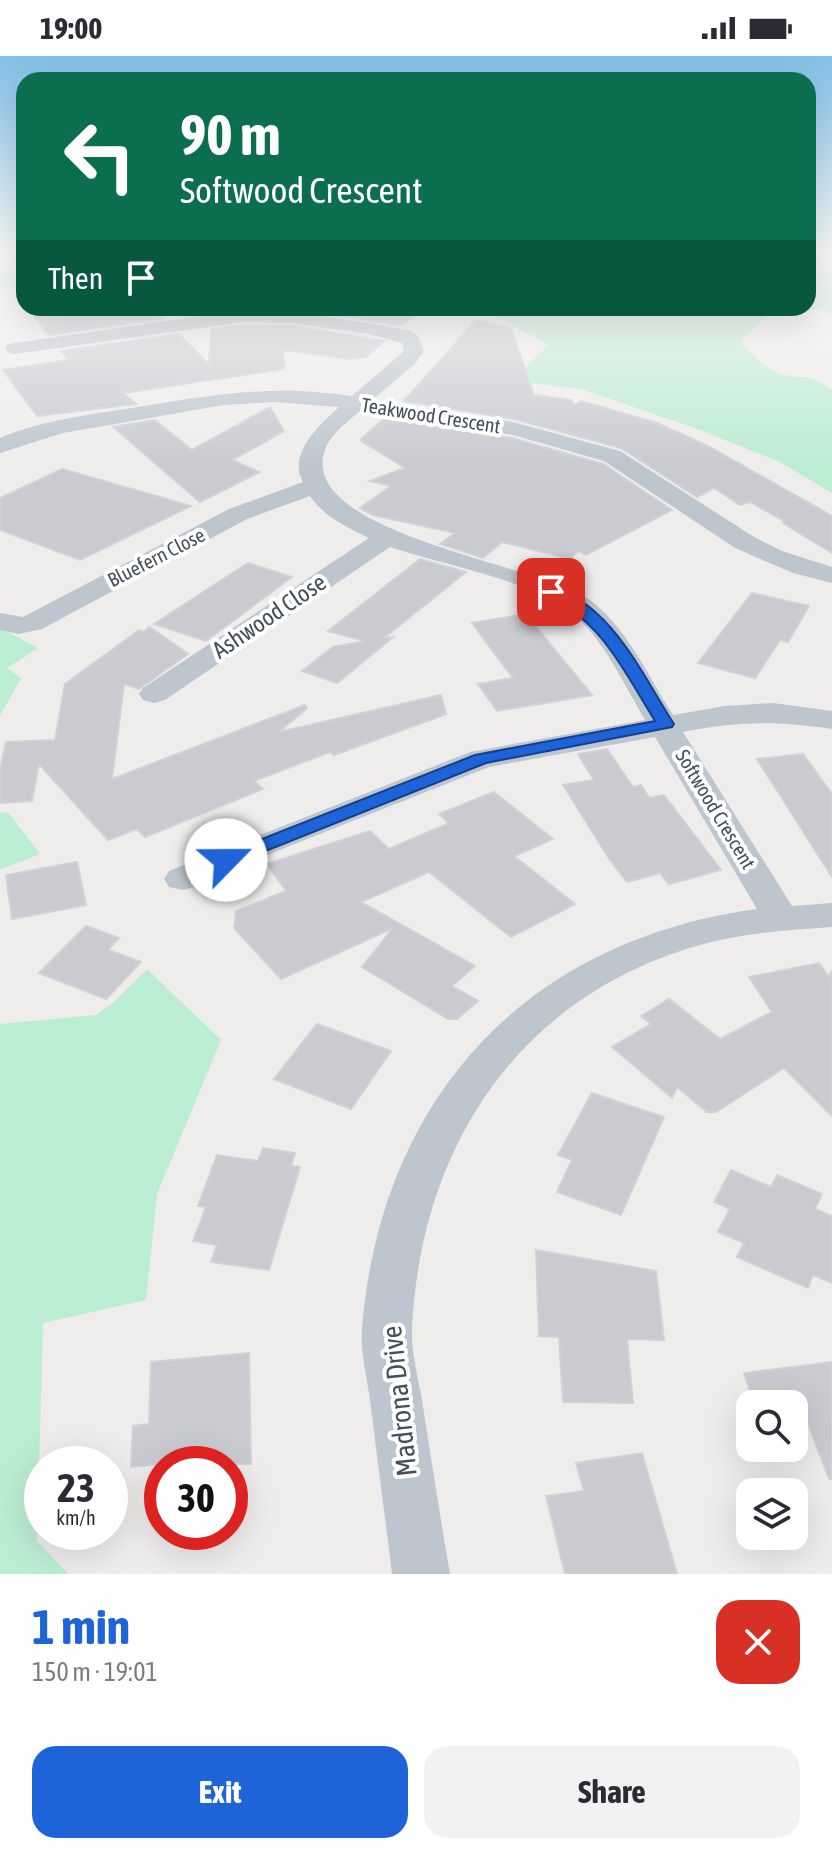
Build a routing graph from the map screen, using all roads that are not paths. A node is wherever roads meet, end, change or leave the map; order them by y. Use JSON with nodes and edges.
{"nodes":[{"id":1,"x":187,"y":324,"type":"edge"},
{"id":2,"x":340,"y":324,"type":"edge"},
{"id":3,"x":15,"y":348,"type":"dead end"},
{"id":4,"x":359,"y":404,"type":"junction"},
{"id":5,"x":0,"y":446,"type":"edge"},
{"id":6,"x":315,"y":486,"type":"junction"},
{"id":7,"x":384,"y":539,"type":"junction"},
{"id":8,"x":832,"y":575,"type":"edge"},
{"id":9,"x":0,"y":621,"type":"edge"},
{"id":10,"x":154,"y":694,"type":"dead end"},
{"id":11,"x":832,"y":720,"type":"edge"},
{"id":12,"x":666,"y":724,"type":"junction"},
{"id":13,"x":182,"y":879,"type":"dead end"},
{"id":14,"x":832,"y":915,"type":"edge"},
{"id":15,"x":781,"y":918,"type":"junction"},
{"id":16,"x":421,"y":1574,"type":"edge"}],
"edges":[{"from":1,"to":3,"type":"street"},
{"from":2,"to":4,"type":"street"},
{"from":4,"to":5,"type":"street","name":"Teakwood Crescent"},
{"from":4,"to":6,"type":"street"},
{"from":4,"to":8,"type":"street","name":"Teakwood Crescent"},
{"from":6,"to":7,"type":"street","name":"Softwood Crescent"},
{"from":6,"to":9,"type":"street","name":"Bluefern Close"},
{"from":7,"to":10,"type":"street","name":"Ashwood Close"},
{"from":7,"to":12,"type":"street","name":"Softwood Crescent"},
{"from":11,"to":12,"type":"street"},
{"from":12,"to":13,"type":"street"},
{"from":12,"to":15,"type":"street","name":"Softwood Crescent"},
{"from":14,"to":15,"type":"street","name":"Madrona Drive"},
{"from":15,"to":16,"type":"street","name":"Madrona Drive"}]}
